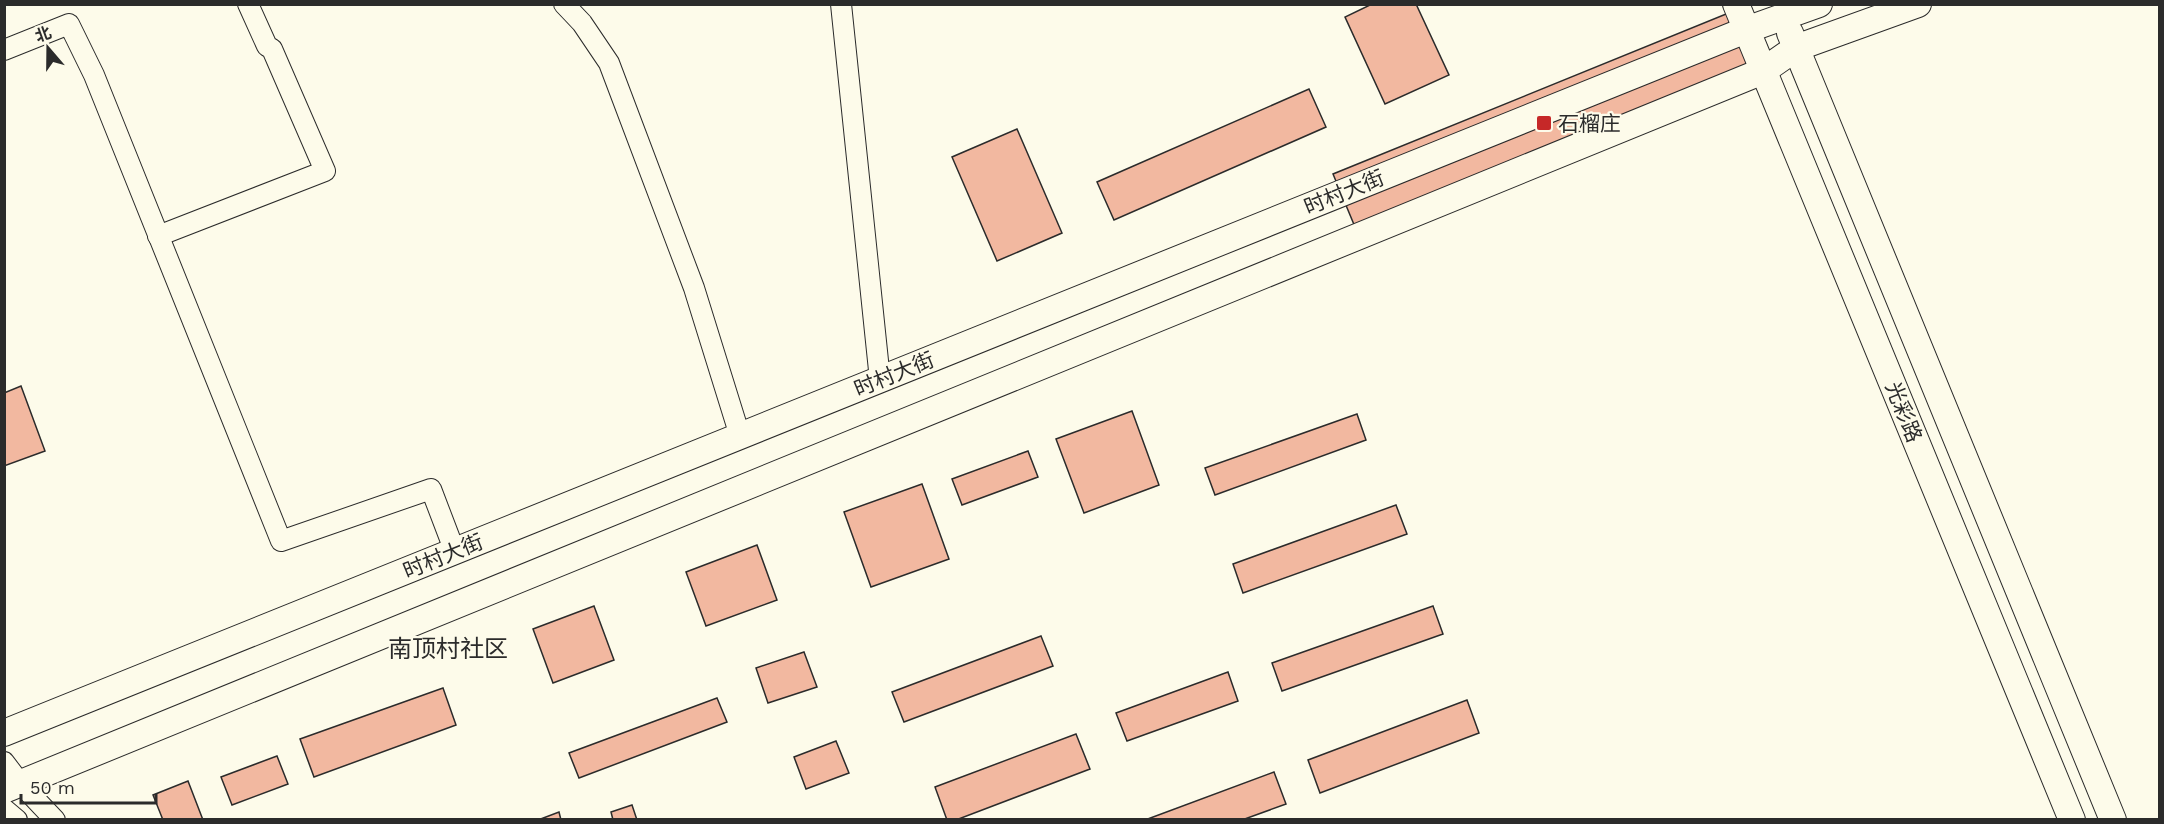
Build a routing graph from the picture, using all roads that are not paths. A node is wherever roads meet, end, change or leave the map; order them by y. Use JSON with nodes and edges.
{"nodes":[{"id":1,"x":248,"y":4,"type":"edge"},
{"id":2,"x":564,"y":4,"type":"edge"},
{"id":3,"x":841,"y":4,"type":"edge"},
{"id":4,"x":1736,"y":4,"type":"edge"},
{"id":5,"x":1819,"y":4,"type":"edge"},
{"id":6,"x":1917,"y":4,"type":"edge"},
{"id":7,"x":1781,"y":11,"type":"edge"},
{"id":8,"x":1746,"y":30,"type":"junction"},
{"id":9,"x":1796,"y":48,"type":"junction"},
{"id":10,"x":4,"y":50,"type":"edge"},
{"id":11,"x":1763,"y":71,"type":"junction"},
{"id":12,"x":158,"y":236,"type":"junction"},
{"id":13,"x":880,"y":380,"type":"junction"},
{"id":14,"x":740,"y":436,"type":"junction"},
{"id":15,"x":455,"y":552,"type":"junction"},
{"id":16,"x":4,"y":733,"type":"edge"},
{"id":17,"x":4,"y":762,"type":"edge"},
{"id":18,"x":13,"y":786,"type":"edge"},
{"id":19,"x":4,"y":809,"type":"edge"},
{"id":20,"x":17,"y":819,"type":"edge"},
{"id":21,"x":55,"y":819,"type":"edge"},
{"id":22,"x":2072,"y":819,"type":"edge"},
{"id":23,"x":2114,"y":819,"type":"edge"}],
"edges":[{"from":1,"to":12,"type":"street"},
{"from":2,"to":14,"type":"street"},
{"from":3,"to":13,"type":"street"},
{"from":4,"to":8,"type":"main road","name":"光彩路"},
{"from":5,"to":7,"type":"main road","name":"时村大街"},
{"from":6,"to":9,"type":"main road"},
{"from":7,"to":8,"type":"main road","name":"时村大街"},
{"from":7,"to":9,"type":"main road","name":"光彩路"},
{"from":8,"to":11,"type":"main road","name":"光彩路"},
{"from":8,"to":13,"type":"main road","name":"时村大街"},
{"from":9,"to":11,"type":"main road"},
{"from":9,"to":23,"type":"main road","name":"光彩路"},
{"from":10,"to":12,"type":"street"},
{"from":11,"to":18,"type":"main road"},
{"from":11,"to":22,"type":"main road","name":"光彩路"},
{"from":12,"to":15,"type":"street"},
{"from":13,"to":14,"type":"main road","name":"时村大街"},
{"from":14,"to":15,"type":"main road","name":"时村大街"},
{"from":15,"to":16,"type":"main road","name":"时村大街"},
{"from":17,"to":18,"type":"street"},
{"from":18,"to":21,"type":"street"},
{"from":19,"to":20,"type":"street"}]}
